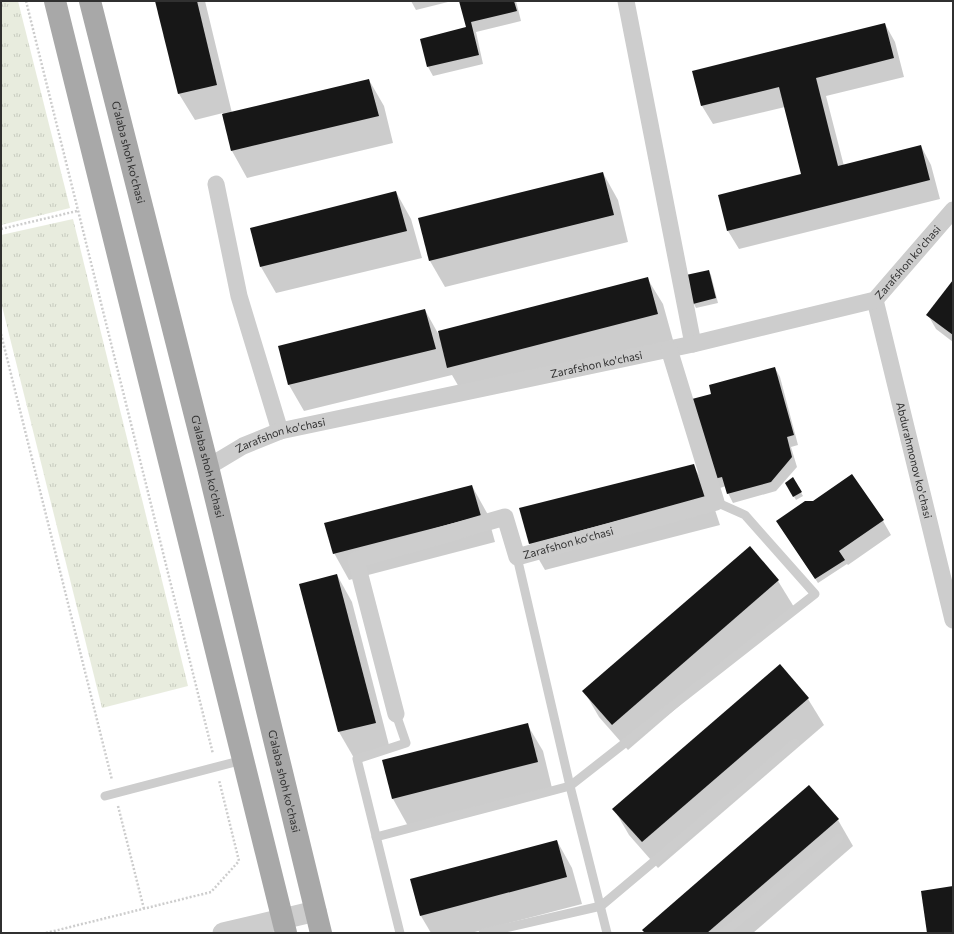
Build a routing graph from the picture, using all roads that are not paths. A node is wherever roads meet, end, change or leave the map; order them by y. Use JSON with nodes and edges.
{"nodes":[{"id":1,"x":56,"y":1,"type":"edge"},
{"id":2,"x":90,"y":1,"type":"edge"},
{"id":3,"x":626,"y":1,"type":"edge"},
{"id":4,"x":216,"y":184,"type":"dead end"},
{"id":5,"x":953,"y":210,"type":"edge"},
{"id":6,"x":875,"y":300,"type":"junction"},
{"id":7,"x":693,"y":344,"type":"junction"},
{"id":8,"x":669,"y":350,"type":"junction"},
{"id":9,"x":280,"y":431,"type":"junction"},
{"id":10,"x":208,"y":467,"type":"junction"},
{"id":11,"x":716,"y":502,"type":"junction"},
{"id":12,"x":516,"y":557,"type":"junction"},
{"id":13,"x":953,"y":620,"type":"edge"},
{"id":14,"x":396,"y":714,"type":"joint"},
{"id":15,"x":795,"y":743,"type":"dead end"},
{"id":16,"x":243,"y":760,"type":"junction"},
{"id":17,"x":570,"y":786,"type":"junction"},
{"id":18,"x":105,"y":796,"type":"dead end"},
{"id":19,"x":376,"y":837,"type":"junction"},
{"id":20,"x":839,"y":838,"type":"dead end"},
{"id":21,"x":601,"y":906,"type":"junction"},
{"id":22,"x":316,"y":911,"type":"junction"},
{"id":23,"x":284,"y":926,"type":"edge"},
{"id":24,"x":223,"y":933,"type":"edge"},
{"id":25,"x":321,"y":933,"type":"edge"},
{"id":26,"x":400,"y":933,"type":"edge"},
{"id":27,"x":483,"y":933,"type":"edge"},
{"id":28,"x":607,"y":933,"type":"edge"},
{"id":29,"x":724,"y":933,"type":"edge"}],
"edges":[{"from":1,"to":16,"type":"main road"},
{"from":2,"to":10,"type":"main road","name":"G'alaba shoh ko'chasi"},
{"from":3,"to":7,"type":"street"},
{"from":4,"to":9,"type":"street"},
{"from":5,"to":6,"type":"street","name":"Zarafshon ko'chasi"},
{"from":6,"to":7,"type":"street","name":"Zarafshon ko'chasi"},
{"from":6,"to":13,"type":"street","name":"Abdurahmonov ko'chasi"},
{"from":7,"to":8,"type":"street","name":"Zarafshon ko'chasi"},
{"from":8,"to":9,"type":"street","name":"Zarafshon ko'chasi"},
{"from":8,"to":11,"type":"street"},
{"from":9,"to":10,"type":"street","name":"Zarafshon ko'chasi"},
{"from":10,"to":22,"type":"main road","name":"G'alaba shoh ko'chasi"},
{"from":11,"to":12,"type":"street","name":"Zarafshon ko‘chasi"},
{"from":11,"to":17,"type":"lane"},
{"from":12,"to":14,"type":"street","name":"Zarafshon ko‘chasi"},
{"from":12,"to":17,"type":"lane"},
{"from":14,"to":19,"type":"lane"},
{"from":15,"to":21,"type":"lane"},
{"from":16,"to":18,"type":"lane"},
{"from":16,"to":23,"type":"main road"},
{"from":17,"to":19,"type":"lane"},
{"from":17,"to":21,"type":"lane"},
{"from":19,"to":26,"type":"lane"},
{"from":20,"to":29,"type":"lane"},
{"from":21,"to":27,"type":"lane"},
{"from":21,"to":28,"type":"lane"},
{"from":22,"to":23,"type":"street"},
{"from":22,"to":25,"type":"main road","name":"G'alaba shoh ko'chasi"},
{"from":23,"to":24,"type":"street"}]}
